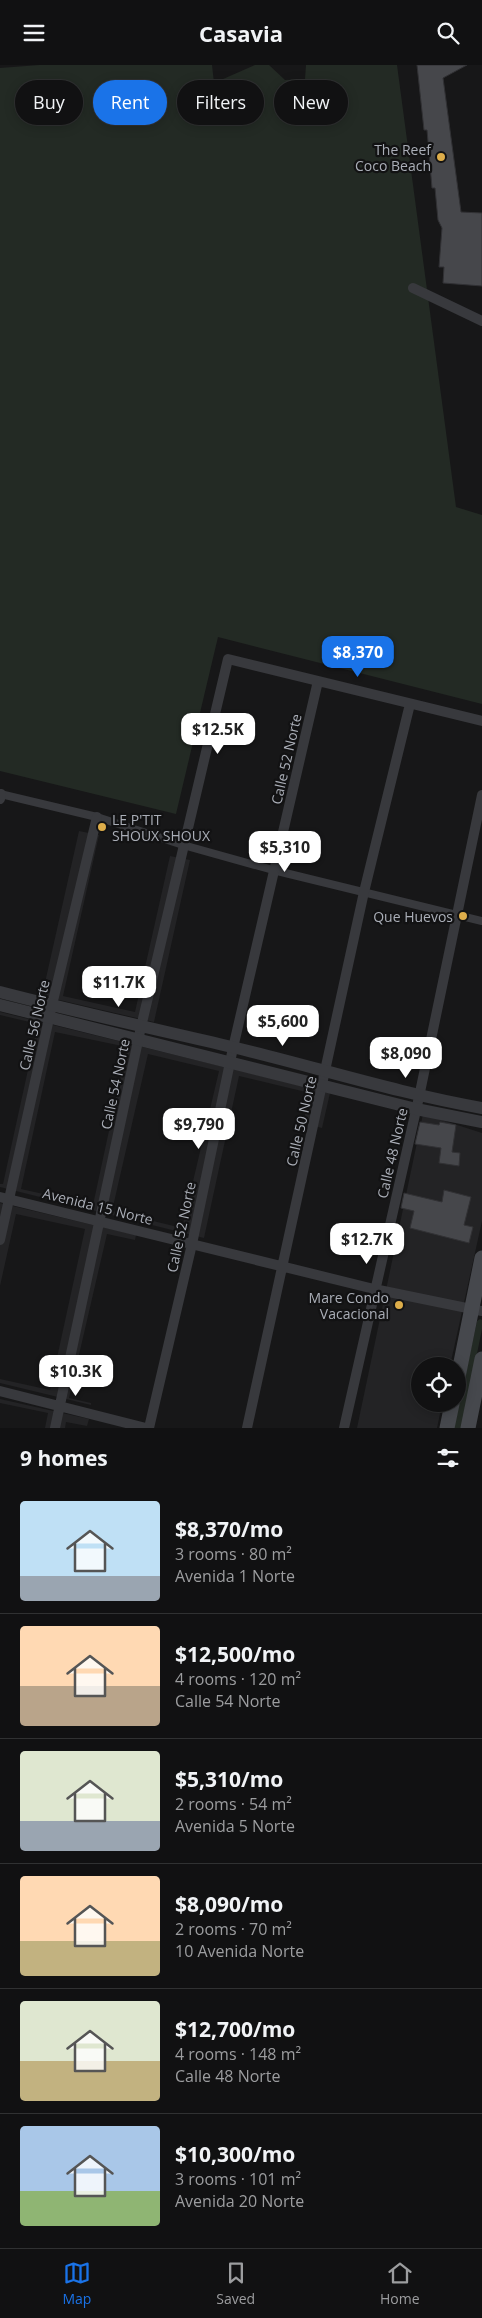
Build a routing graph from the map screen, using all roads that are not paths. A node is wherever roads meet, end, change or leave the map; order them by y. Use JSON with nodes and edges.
{"nodes":[{"id":1,"x":413,"y":288,"type":"dead end"},
{"id":2,"x":482,"y":321,"type":"edge"},
{"id":3,"x":318,"y":681,"type":"junction"},
{"id":4,"x":410,"y":703,"type":"junction"},
{"id":5,"x":482,"y":721,"type":"edge"},
{"id":6,"x":482,"y":795,"type":"edge"},
{"id":7,"x":0,"y":796,"type":"edge"},
{"id":8,"x":97,"y":817,"type":"junction"},
{"id":9,"x":183,"y":845,"type":"junction"},
{"id":10,"x":273,"y":870,"type":"junction"},
{"id":11,"x":364,"y":892,"type":"junction"},
{"id":12,"x":457,"y":915,"type":"junction"},
{"id":13,"x":482,"y":921,"type":"edge"},
{"id":14,"x":0,"y":992,"type":"edge"},
{"id":15,"x":0,"y":1005,"type":"edge"},
{"id":16,"x":51,"y":1011,"type":"junction"},
{"id":17,"x":140,"y":1033,"type":"junction"},
{"id":18,"x":233,"y":1047,"type":"junction"},
{"id":19,"x":231,"y":1061,"type":"junction"},
{"id":20,"x":324,"y":1079,"type":"junction"},
{"id":21,"x":418,"y":1103,"type":"junction"},
{"id":22,"x":482,"y":1108,"type":"edge"},
{"id":23,"x":482,"y":1122,"type":"edge"},
{"id":24,"x":4,"y":1198,"type":"edge"},
{"id":25,"x":99,"y":1221,"type":"junction"},
{"id":26,"x":0,"y":1240,"type":"edge"},
{"id":27,"x":192,"y":1244,"type":"junction"},
{"id":28,"x":482,"y":1258,"type":"edge"},
{"id":29,"x":283,"y":1266,"type":"junction"},
{"id":30,"x":374,"y":1289,"type":"junction"},
{"id":31,"x":477,"y":1309,"type":"edge"},
{"id":32,"x":464,"y":1357,"type":"edge"},
{"id":33,"x":482,"y":1359,"type":"edge"},
{"id":34,"x":0,"y":1391,"type":"edge"},
{"id":35,"x":59,"y":1405,"type":"junction"},
{"id":36,"x":450,"y":1412,"type":"edge"},
{"id":37,"x":54,"y":1428,"type":"edge"},
{"id":38,"x":147,"y":1428,"type":"edge"},
{"id":39,"x":247,"y":1428,"type":"edge"},
{"id":40,"x":344,"y":1428,"type":"edge"},
{"id":41,"x":447,"y":1428,"type":"edge"},
{"id":42,"x":468,"y":1428,"type":"edge"}],
"edges":[{"from":1,"to":2,"type":"street"},
{"from":3,"to":4,"type":"street"},
{"from":3,"to":9,"type":"street","name":"Calle 54 Norte"},
{"from":3,"to":10,"type":"street","name":"Calle 52 Norte"},
{"from":4,"to":5,"type":"street"},
{"from":4,"to":11,"type":"street","name":"Calle 50 Norte"},
{"from":6,"to":12,"type":"street","name":"Calle 48 Norte"},
{"from":7,"to":8,"type":"street"},
{"from":8,"to":9,"type":"street"},
{"from":8,"to":16,"type":"street","name":"Calle 56 Norte"},
{"from":9,"to":10,"type":"street"},
{"from":9,"to":17,"type":"street","name":"Calle 54 Norte"},
{"from":10,"to":11,"type":"street"},
{"from":10,"to":18,"type":"street","name":"Calle 52 Norte"},
{"from":11,"to":12,"type":"street"},
{"from":11,"to":20,"type":"street","name":"Calle 50 Norte"},
{"from":12,"to":13,"type":"street"},
{"from":12,"to":21,"type":"street","name":"Calle 48 Norte"},
{"from":14,"to":16,"type":"street"},
{"from":15,"to":16,"type":"street"},
{"from":16,"to":17,"type":"street"},
{"from":16,"to":24,"type":"street","name":"Calle 56 Norte"},
{"from":17,"to":18,"type":"street"},
{"from":17,"to":19,"type":"street"},
{"from":17,"to":25,"type":"street","name":"Calle 54 Norte"},
{"from":18,"to":19,"type":"street","name":"Calle 52 Norte"},
{"from":18,"to":20,"type":"street"},
{"from":19,"to":20,"type":"street"},
{"from":19,"to":27,"type":"street","name":"Calle 52 Norte"},
{"from":20,"to":21,"type":"street"},
{"from":20,"to":29,"type":"street","name":"Calle 50 Norte"},
{"from":21,"to":22,"type":"street"},
{"from":21,"to":23,"type":"street"},
{"from":21,"to":30,"type":"street","name":"Calle 48 Norte"},
{"from":24,"to":25,"type":"street","name":"Avenida 15 Norte"},
{"from":24,"to":26,"type":"street","name":"Calle 56 Norte"},
{"from":25,"to":27,"type":"street","name":"Avenida 15 Norte"},
{"from":25,"to":35,"type":"street","name":"Calle 54 Norte"},
{"from":27,"to":29,"type":"street","name":"Avenida 15 Norte"},
{"from":27,"to":38,"type":"street","name":"Calle 52 Norte"},
{"from":28,"to":31,"type":"main road"},
{"from":29,"to":30,"type":"street","name":"Avenida 15 Norte"},
{"from":29,"to":39,"type":"street","name":"Calle 50 Norte"},
{"from":30,"to":31,"type":"street","name":"Avenida 15 Norte"},
{"from":30,"to":40,"type":"street","name":"Calle 48 Norte"},
{"from":31,"to":32,"type":"main road"},
{"from":33,"to":42,"type":"main road"},
{"from":34,"to":35,"type":"street"},
{"from":35,"to":37,"type":"street","name":"Calle 54 Norte"},
{"from":35,"to":38,"type":"street"},
{"from":36,"to":41,"type":"main road"}]}
